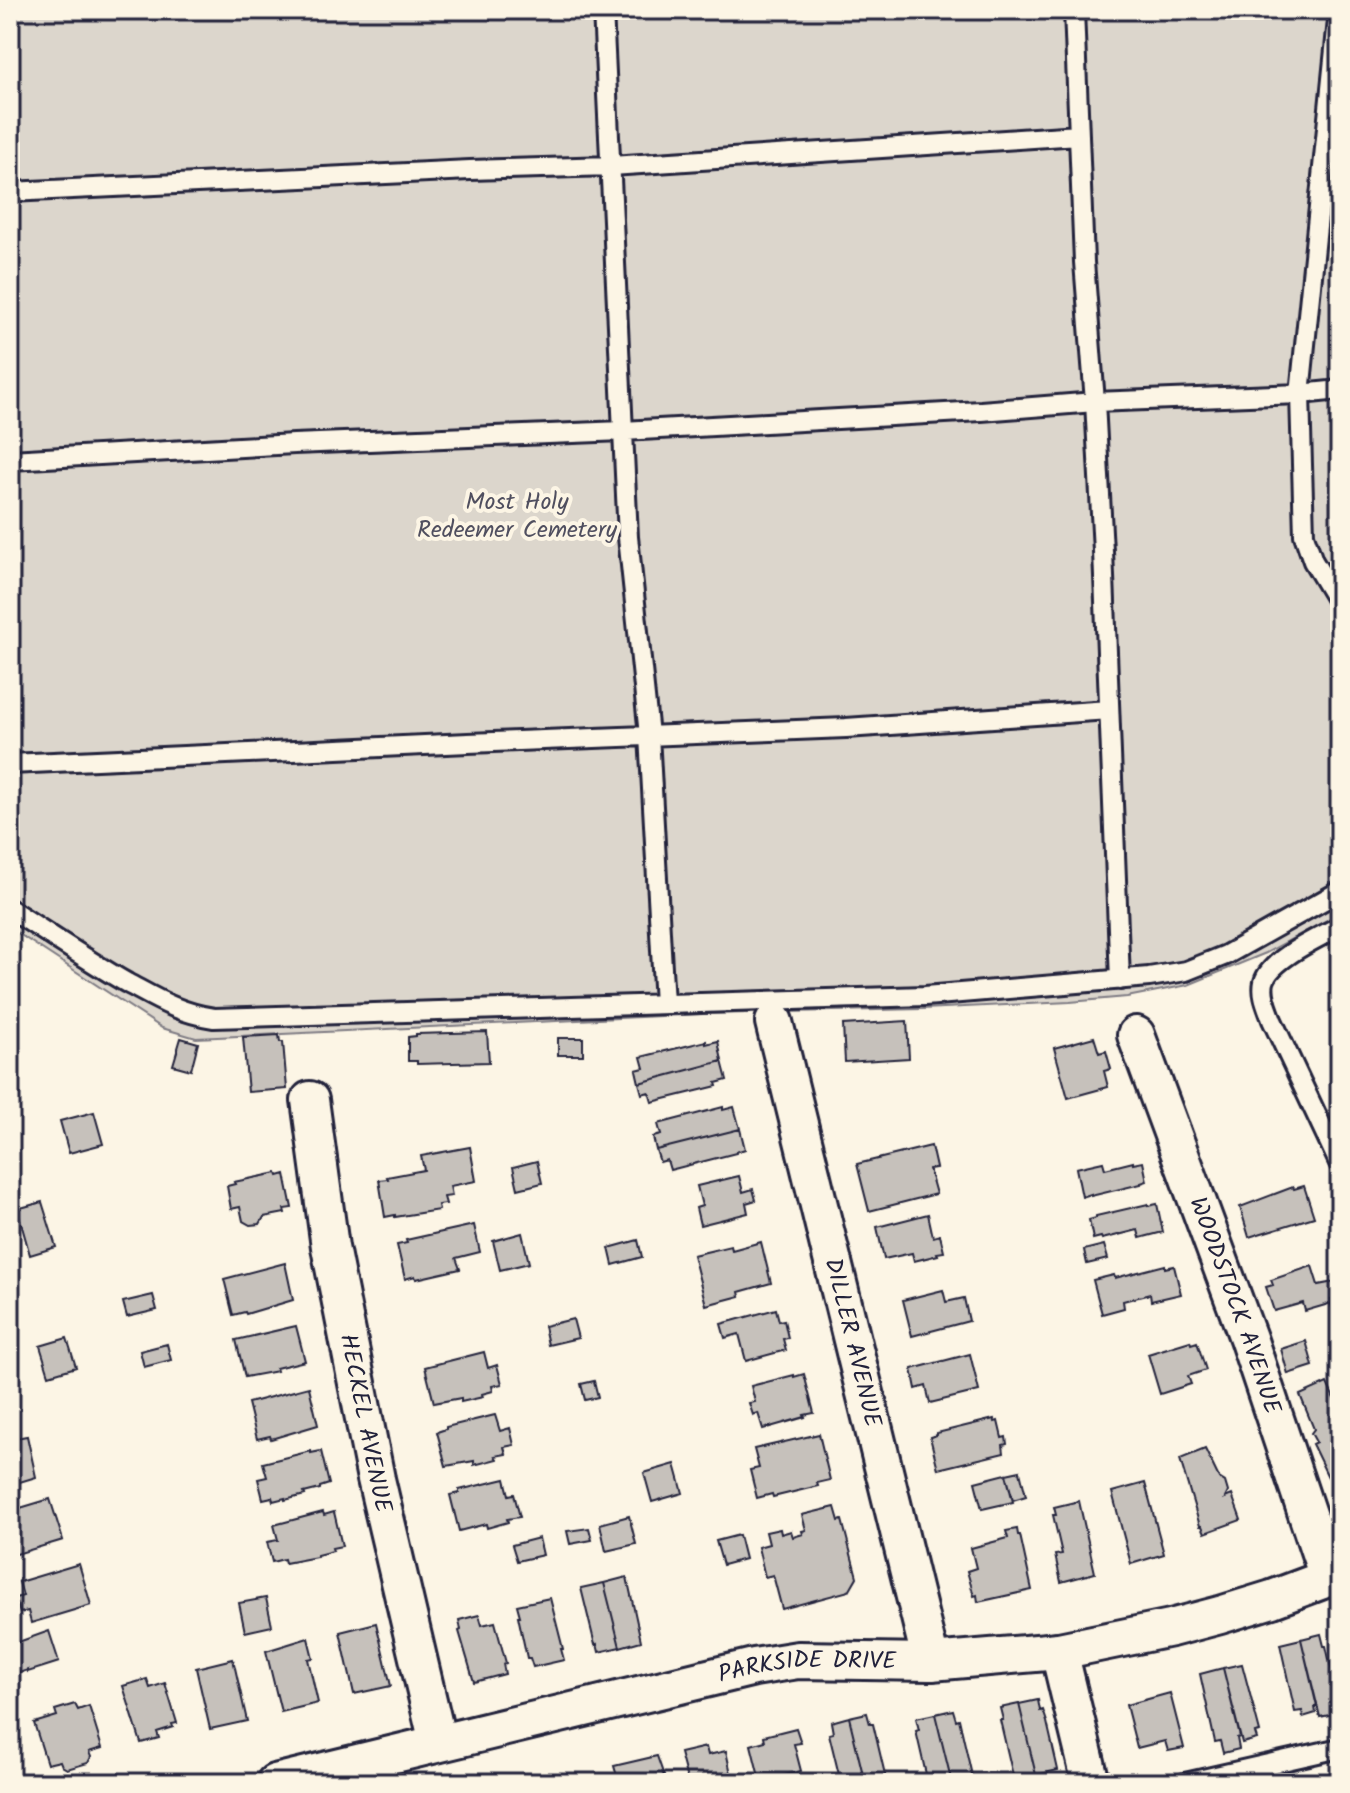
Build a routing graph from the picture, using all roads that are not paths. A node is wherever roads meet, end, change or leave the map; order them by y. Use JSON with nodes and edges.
{"nodes":[{"id":1,"x":603,"y":10,"type":"edge"},
{"id":2,"x":1074,"y":10,"type":"edge"},
{"id":3,"x":1339,"y":10,"type":"edge"},
{"id":4,"x":1079,"y":135,"type":"junction"},
{"id":5,"x":611,"y":166,"type":"junction"},
{"id":6,"x":10,"y":192,"type":"edge"},
{"id":7,"x":1340,"y":390,"type":"edge"},
{"id":8,"x":1300,"y":394,"type":"junction"},
{"id":9,"x":1095,"y":402,"type":"junction"},
{"id":10,"x":623,"y":431,"type":"junction"},
{"id":11,"x":10,"y":460,"type":"edge"},
{"id":12,"x":1340,"y":606,"type":"edge"},
{"id":13,"x":1109,"y":710,"type":"junction"},
{"id":14,"x":649,"y":735,"type":"junction"},
{"id":15,"x":10,"y":764,"type":"edge"},
{"id":16,"x":1340,"y":891,"type":"edge"},
{"id":17,"x":10,"y":909,"type":"edge"},
{"id":18,"x":1340,"y":926,"type":"edge"},
{"id":19,"x":1120,"y":980,"type":"junction"},
{"id":20,"x":664,"y":1004,"type":"junction"},
{"id":21,"x":774,"y":1022,"type":"dead end"},
{"id":22,"x":1136,"y":1035,"type":"dead end"},
{"id":23,"x":310,"y":1100,"type":"dead end"},
{"id":24,"x":1340,"y":1165,"type":"edge"},
{"id":25,"x":1334,"y":1574,"type":"edge"},
{"id":26,"x":1059,"y":1651,"type":"junction"},
{"id":27,"x":931,"y":1662,"type":"junction"},
{"id":28,"x":438,"y":1743,"type":"junction"},
{"id":29,"x":1340,"y":1748,"type":"edge"},
{"id":30,"x":275,"y":1783,"type":"edge"},
{"id":31,"x":1091,"y":1783,"type":"edge"},
{"id":32,"x":1185,"y":1783,"type":"edge"}],
"edges":[{"from":1,"to":5,"type":"lane"},
{"from":2,"to":4,"type":"lane"},
{"from":3,"to":8,"type":"lane"},
{"from":4,"to":5,"type":"lane"},
{"from":4,"to":9,"type":"lane"},
{"from":5,"to":6,"type":"lane"},
{"from":5,"to":10,"type":"lane"},
{"from":7,"to":8,"type":"lane"},
{"from":8,"to":9,"type":"lane"},
{"from":8,"to":12,"type":"lane"},
{"from":9,"to":10,"type":"lane"},
{"from":9,"to":13,"type":"lane"},
{"from":10,"to":11,"type":"lane"},
{"from":10,"to":14,"type":"lane"},
{"from":13,"to":14,"type":"lane"},
{"from":13,"to":19,"type":"lane"},
{"from":14,"to":15,"type":"lane"},
{"from":14,"to":20,"type":"lane"},
{"from":16,"to":19,"type":"lane"},
{"from":17,"to":20,"type":"lane"},
{"from":18,"to":24,"type":"lane"},
{"from":19,"to":20,"type":"lane"},
{"from":21,"to":27,"type":"street","name":"DILLER AVENUE"},
{"from":22,"to":25,"type":"street","name":"WOODSTOCK AVENUE"},
{"from":23,"to":28,"type":"street","name":"HECKEL AVENUE"},
{"from":25,"to":26,"type":"street","name":"PARKSIDE DRIVE"},
{"from":26,"to":27,"type":"street","name":"PARKSIDE DRIVE"},
{"from":26,"to":31,"type":"street"},
{"from":27,"to":28,"type":"street","name":"PARKSIDE DRIVE"},
{"from":28,"to":30,"type":"street","name":"PARKSIDE DRIVE"},
{"from":29,"to":32,"type":"lane"}]}
